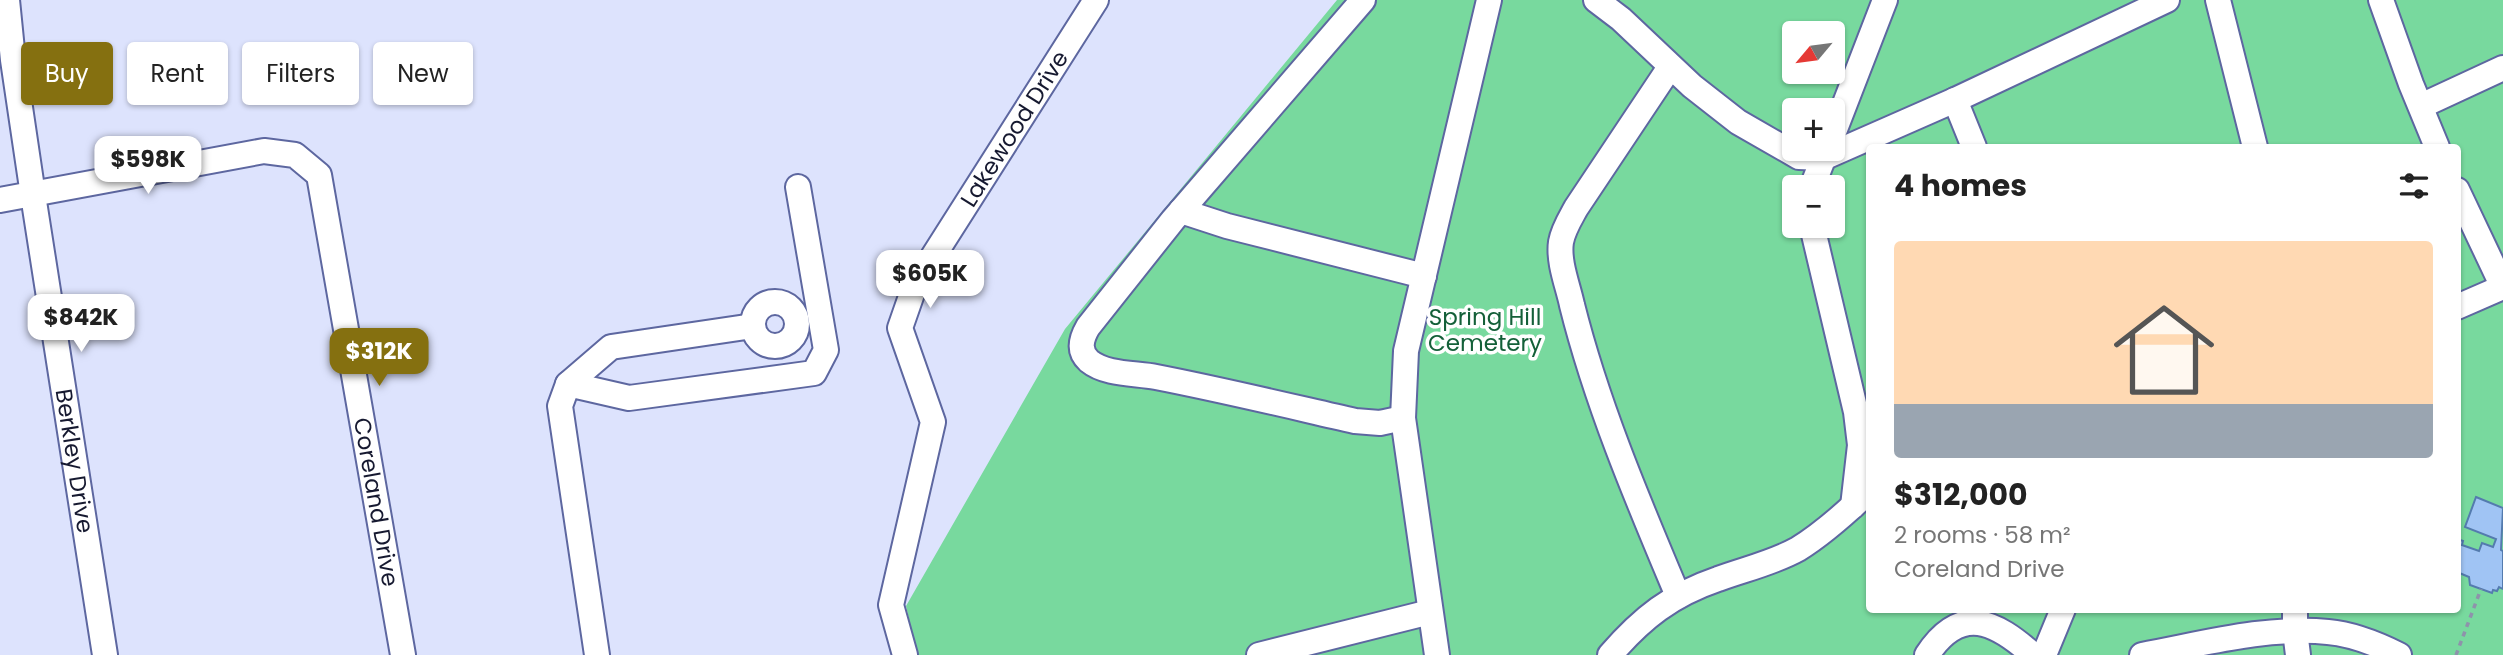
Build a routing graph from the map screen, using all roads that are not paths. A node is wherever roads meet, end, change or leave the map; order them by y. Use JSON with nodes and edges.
{"nodes":[{"id":1,"x":7,"y":0,"type":"edge"},
{"id":2,"x":1096,"y":0,"type":"edge"},
{"id":3,"x":1363,"y":0,"type":"edge"},
{"id":4,"x":1489,"y":0,"type":"edge"},
{"id":5,"x":1596,"y":0,"type":"edge"},
{"id":6,"x":1885,"y":0,"type":"edge"},
{"id":7,"x":2167,"y":0,"type":"edge"},
{"id":8,"x":2218,"y":0,"type":"edge"},
{"id":9,"x":2381,"y":0,"type":"edge"},
{"id":10,"x":1670,"y":67,"type":"junction"},
{"id":11,"x":2503,"y":68,"type":"edge"},
{"id":12,"x":1955,"y":100,"type":"junction"},
{"id":13,"x":1845,"y":104,"type":"edge"},
{"id":14,"x":2421,"y":106,"type":"junction"},
{"id":15,"x":1845,"y":142,"type":"edge"},
{"id":16,"x":1972,"y":144,"type":"edge"},
{"id":17,"x":2254,"y":144,"type":"edge"},
{"id":18,"x":2436,"y":144,"type":"edge"},
{"id":19,"x":1782,"y":150,"type":"edge"},
{"id":20,"x":798,"y":187,"type":"dead end"},
{"id":21,"x":33,"y":195,"type":"junction"},
{"id":22,"x":2461,"y":198,"type":"edge"},
{"id":23,"x":0,"y":200,"type":"edge"},
{"id":24,"x":1181,"y":211,"type":"junction"},
{"id":25,"x":1815,"y":238,"type":"edge"},
{"id":26,"x":1423,"y":276,"type":"junction"},
{"id":27,"x":2503,"y":287,"type":"edge"},
{"id":28,"x":2461,"y":305,"type":"edge"},
{"id":29,"x":820,"y":314,"type":"junction"},
{"id":30,"x":568,"y":384,"type":"junction"},
{"id":31,"x":1403,"y":418,"type":"junction"},
{"id":32,"x":1863,"y":428,"type":"edge"},
{"id":33,"x":1861,"y":499,"type":"edge"},
{"id":34,"x":1678,"y":596,"type":"junction"},
{"id":35,"x":1430,"y":612,"type":"junction"},
{"id":36,"x":2061,"y":613,"type":"edge"},
{"id":37,"x":2296,"y":632,"type":"edge"},
{"id":38,"x":1292,"y":651,"type":"edge"},
{"id":39,"x":105,"y":655,"type":"edge"},
{"id":40,"x":403,"y":655,"type":"edge"},
{"id":41,"x":597,"y":655,"type":"edge"},
{"id":42,"x":905,"y":655,"type":"edge"},
{"id":43,"x":1259,"y":655,"type":"edge"},
{"id":44,"x":1437,"y":655,"type":"edge"},
{"id":45,"x":1610,"y":655,"type":"edge"},
{"id":46,"x":1927,"y":655,"type":"edge"},
{"id":47,"x":2033,"y":655,"type":"edge"},
{"id":48,"x":2044,"y":655,"type":"edge"},
{"id":49,"x":2142,"y":655,"type":"edge"},
{"id":50,"x":2399,"y":655,"type":"edge"}],
"edges":[{"from":1,"to":21,"type":"street","name":"Berkley Drive"},
{"from":2,"to":42,"type":"street","name":"Lakewood Drive"},
{"from":3,"to":24,"type":"street"},
{"from":4,"to":26,"type":"street"},
{"from":5,"to":10,"type":"street"},
{"from":6,"to":13,"type":"street"},
{"from":7,"to":12,"type":"street"},
{"from":8,"to":17,"type":"street"},
{"from":9,"to":14,"type":"street"},
{"from":10,"to":19,"type":"street"},
{"from":10,"to":34,"type":"street"},
{"from":11,"to":14,"type":"street"},
{"from":12,"to":15,"type":"street"},
{"from":12,"to":16,"type":"street"},
{"from":14,"to":18,"type":"street"},
{"from":20,"to":29,"type":"street"},
{"from":21,"to":23,"type":"street"},
{"from":21,"to":39,"type":"street","name":"Berkley Drive"},
{"from":21,"to":40,"type":"street","name":"Coreland Drive"},
{"from":22,"to":27,"type":"street"},
{"from":24,"to":26,"type":"street"},
{"from":24,"to":31,"type":"street"},
{"from":25,"to":32,"type":"street"},
{"from":26,"to":31,"type":"street"},
{"from":27,"to":28,"type":"street"},
{"from":29,"to":30,"type":"street"},
{"from":29,"to":30,"type":"street"},
{"from":30,"to":41,"type":"street"},
{"from":31,"to":35,"type":"street"},
{"from":32,"to":33,"type":"street"},
{"from":33,"to":34,"type":"street"},
{"from":34,"to":45,"type":"street"},
{"from":35,"to":38,"type":"street"},
{"from":35,"to":44,"type":"street"},
{"from":36,"to":48,"type":"street"},
{"from":37,"to":49,"type":"street"},
{"from":37,"to":50,"type":"street"},
{"from":38,"to":43,"type":"street"},
{"from":46,"to":47,"type":"street"}]}
